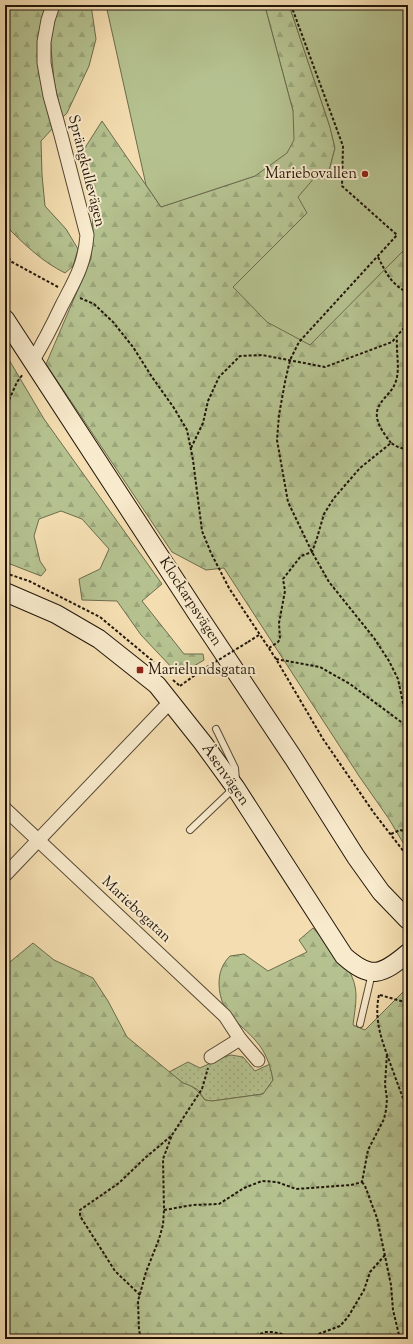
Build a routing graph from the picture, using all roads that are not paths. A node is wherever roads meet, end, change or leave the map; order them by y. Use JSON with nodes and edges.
{"nodes":[{"id":1,"x":53,"y":5,"type":"edge"},
{"id":2,"x":5,"y":319,"type":"edge"},
{"id":3,"x":33,"y":360,"type":"junction"},
{"id":4,"x":5,"y":592,"type":"edge"},
{"id":5,"x":171,"y":701,"type":"junction"},
{"id":6,"x":216,"y":729,"type":"dead end"},
{"id":7,"x":235,"y":787,"type":"junction"},
{"id":8,"x":5,"y":810,"type":"edge"},
{"id":9,"x":190,"y":830,"type":"dead end"},
{"id":10,"x":38,"y":841,"type":"junction"},
{"id":11,"x":5,"y":875,"type":"edge"},
{"id":12,"x":408,"y":920,"type":"edge"},
{"id":13,"x":408,"y":953,"type":"edge"},
{"id":14,"x":372,"y":972,"type":"junction"},
{"id":15,"x":360,"y":1024,"type":"dead end"},
{"id":16,"x":240,"y":1039,"type":"junction"},
{"id":17,"x":211,"y":1057,"type":"road end"},
{"id":18,"x":258,"y":1060,"type":"dead end"}],
"edges":[{"from":1,"to":3,"type":"street","name":"Sprängkullevägen"},
{"from":2,"to":3,"type":"street","name":"Klockarpsvägen"},
{"from":3,"to":12,"type":"street","name":"Klockarpsvägen"},
{"from":4,"to":5,"type":"street","name":"Åsenvägen"},
{"from":5,"to":7,"type":"street","name":"Åsenvägen"},
{"from":5,"to":10,"type":"street"},
{"from":6,"to":7,"type":"lane"},
{"from":7,"to":9,"type":"lane"},
{"from":7,"to":14,"type":"street","name":"Åsenvägen"},
{"from":8,"to":10,"type":"street","name":"Mariebogatan"},
{"from":10,"to":11,"type":"street"},
{"from":10,"to":16,"type":"street","name":"Mariebogatan"},
{"from":13,"to":14,"type":"street"},
{"from":14,"to":15,"type":"lane"},
{"from":16,"to":17,"type":"street"},
{"from":16,"to":18,"type":"street","name":"Mariebogatan"}]}
